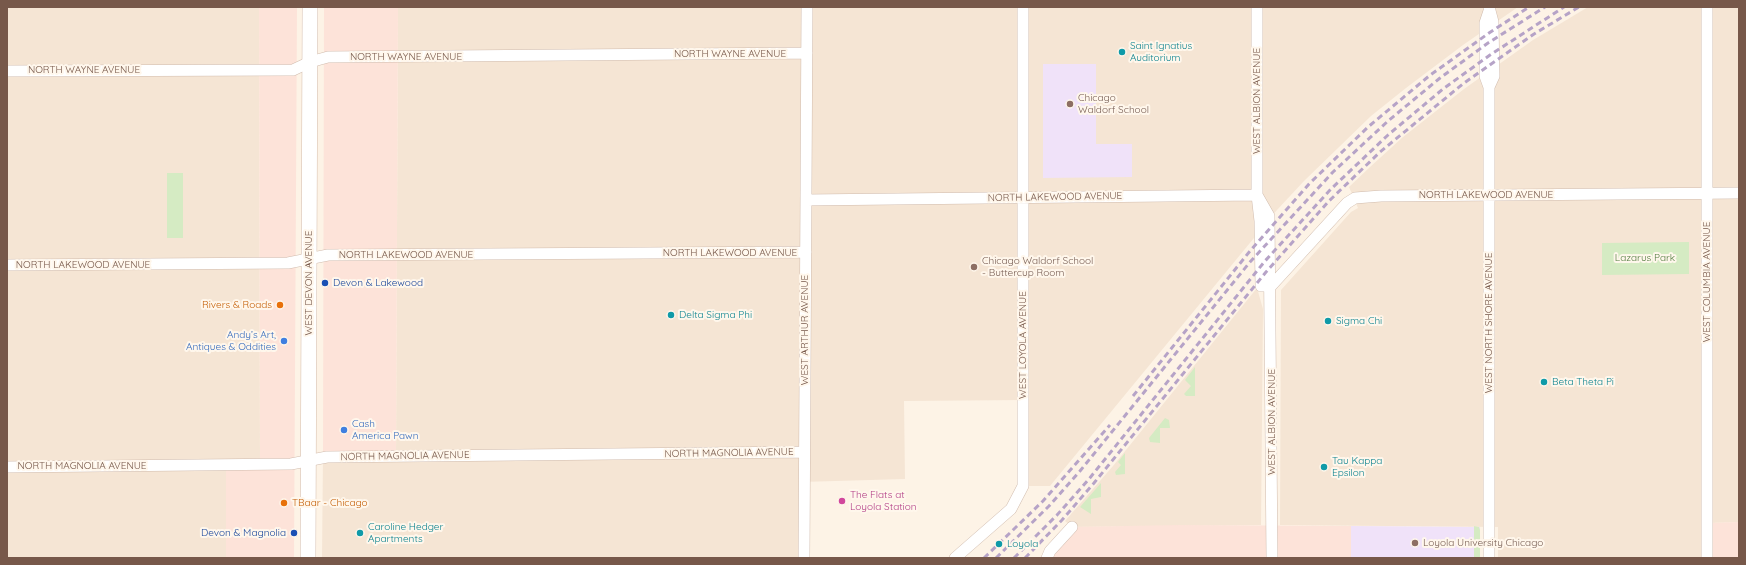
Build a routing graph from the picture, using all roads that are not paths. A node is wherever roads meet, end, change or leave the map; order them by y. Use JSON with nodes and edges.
{"nodes":[{"id":1,"x":310,"y":7,"type":"edge"},
{"id":2,"x":807,"y":7,"type":"edge"},
{"id":3,"x":1023,"y":7,"type":"edge"},
{"id":4,"x":1257,"y":7,"type":"edge"},
{"id":5,"x":1707,"y":7,"type":"edge"},
{"id":6,"x":1489,"y":9,"type":"edge"},
{"id":7,"x":807,"y":54,"type":"junction"},
{"id":8,"x":310,"y":62,"type":"junction"},
{"id":9,"x":7,"y":70,"type":"edge"},
{"id":10,"x":1707,"y":193,"type":"junction"},
{"id":11,"x":1739,"y":193,"type":"edge"},
{"id":12,"x":1257,"y":195,"type":"junction"},
{"id":13,"x":1489,"y":195,"type":"junction"},
{"id":14,"x":1024,"y":197,"type":"junction"},
{"id":15,"x":806,"y":200,"type":"junction"},
{"id":16,"x":806,"y":252,"type":"junction"},
{"id":17,"x":309,"y":258,"type":"junction"},
{"id":18,"x":7,"y":265,"type":"edge"},
{"id":19,"x":1271,"y":286,"type":"junction"},
{"id":20,"x":804,"y":452,"type":"junction"},
{"id":21,"x":308,"y":461,"type":"junction"},
{"id":22,"x":7,"y":467,"type":"edge"},
{"id":23,"x":1072,"y":527,"type":"dead end"},
{"id":24,"x":804,"y":553,"type":"edge"},
{"id":25,"x":308,"y":558,"type":"edge"},
{"id":26,"x":955,"y":558,"type":"edge"},
{"id":27,"x":1047,"y":558,"type":"edge"},
{"id":28,"x":1272,"y":558,"type":"edge"},
{"id":29,"x":1489,"y":558,"type":"edge"},
{"id":30,"x":1707,"y":558,"type":"edge"}],
"edges":[{"from":1,"to":8,"type":"main road","name":"WEST DEVON AVENUE"},
{"from":2,"to":7,"type":"street","name":"WEST ARTHUR AVENUE"},
{"from":3,"to":14,"type":"street","name":"WEST LOYOLA AVENUE"},
{"from":4,"to":12,"type":"street","name":"WEST ALBION AVENUE"},
{"from":5,"to":10,"type":"street","name":"WEST COLUMBIA AVENUE"},
{"from":6,"to":13,"type":"street","name":"WEST NORTH SHORE AVENUE"},
{"from":7,"to":8,"type":"street","name":"NORTH WAYNE AVENUE"},
{"from":7,"to":15,"type":"street","name":"WEST ARTHUR AVENUE"},
{"from":8,"to":9,"type":"street","name":"NORTH WAYNE AVENUE"},
{"from":8,"to":17,"type":"main road","name":"WEST DEVON AVENUE"},
{"from":10,"to":11,"type":"street","name":"NORTH LAKEWOOD AVENUE"},
{"from":10,"to":13,"type":"street","name":"NORTH LAKEWOOD AVENUE"},
{"from":10,"to":30,"type":"street","name":"WEST COLUMBIA AVENUE"},
{"from":12,"to":14,"type":"street","name":"NORTH LAKEWOOD AVENUE"},
{"from":12,"to":19,"type":"street","name":"WEST ALBION AVENUE"},
{"from":13,"to":19,"type":"street","name":"NORTH LAKEWOOD AVENUE"},
{"from":13,"to":29,"type":"street","name":"WEST NORTH SHORE AVENUE"},
{"from":14,"to":15,"type":"street","name":"NORTH LAKEWOOD AVENUE"},
{"from":14,"to":26,"type":"street","name":"WEST LOYOLA AVENUE"},
{"from":15,"to":16,"type":"street","name":"WEST ARTHUR AVENUE"},
{"from":16,"to":17,"type":"street","name":"NORTH LAKEWOOD AVENUE"},
{"from":16,"to":20,"type":"street","name":"WEST ARTHUR AVENUE"},
{"from":17,"to":18,"type":"street","name":"NORTH LAKEWOOD AVENUE"},
{"from":17,"to":21,"type":"main road","name":"WEST DEVON AVENUE"},
{"from":19,"to":28,"type":"street","name":"WEST ALBION AVENUE"},
{"from":20,"to":21,"type":"street","name":"NORTH MAGNOLIA AVENUE"},
{"from":20,"to":24,"type":"street","name":"WEST ARTHUR AVENUE"},
{"from":21,"to":22,"type":"street","name":"NORTH MAGNOLIA AVENUE"},
{"from":21,"to":25,"type":"main road","name":"WEST DEVON AVENUE"},
{"from":23,"to":27,"type":"street"}]}
